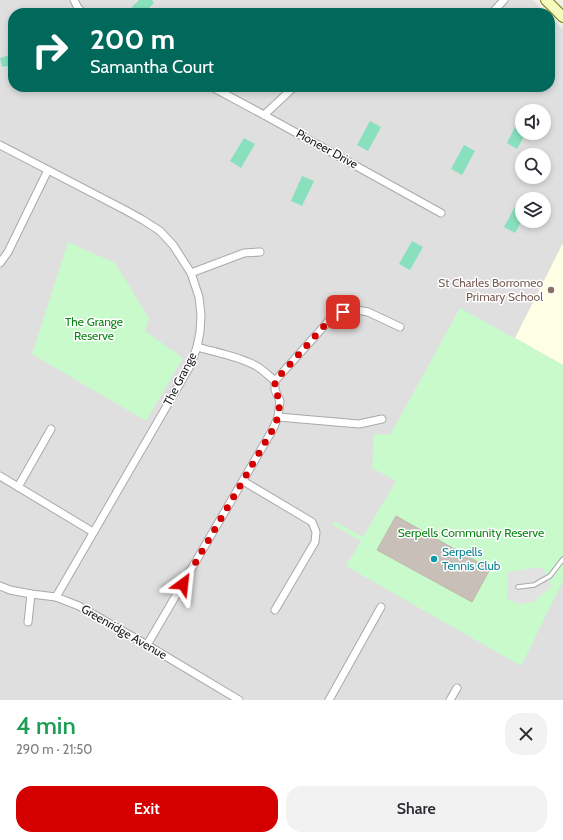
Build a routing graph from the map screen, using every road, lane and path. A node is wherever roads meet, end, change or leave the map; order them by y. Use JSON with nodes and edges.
{"nodes":[{"id":1,"x":504,"y":0,"type":"edge"},
{"id":2,"x":546,"y":0,"type":"edge"},
{"id":3,"x":497,"y":8,"type":"edge"},
{"id":4,"x":554,"y":8,"type":"edge"},
{"id":5,"x":555,"y":9,"type":"edge"},
{"id":6,"x":563,"y":17,"type":"edge"},
{"id":7,"x":221,"y":92,"type":"edge"},
{"id":8,"x":289,"y":92,"type":"edge"},
{"id":9,"x":264,"y":115,"type":"junction"},
{"id":10,"x":0,"y":145,"type":"edge"},
{"id":11,"x":48,"y":170,"type":"junction"},
{"id":12,"x":441,"y":213,"type":"dead end"},
{"id":13,"x":260,"y":252,"type":"dead end"},
{"id":14,"x":0,"y":263,"type":"edge"},
{"id":15,"x":192,"y":273,"type":"junction"},
{"id":16,"x":400,"y":327,"type":"dead end"},
{"id":17,"x":197,"y":347,"type":"junction"},
{"id":18,"x":275,"y":381,"type":"junction"},
{"id":19,"x":278,"y":417,"type":"junction"},
{"id":20,"x":382,"y":418,"type":"dead end"},
{"id":21,"x":51,"y":429,"type":"dead end"},
{"id":22,"x":0,"y":476,"type":"edge"},
{"id":23,"x":243,"y":481,"type":"junction"},
{"id":24,"x":18,"y":487,"type":"junction"},
{"id":25,"x":93,"y":532,"type":"junction"},
{"id":26,"x":563,"y":559,"type":"edge"},
{"id":27,"x":0,"y":586,"type":"edge"},
{"id":28,"x":518,"y":587,"type":"dead end"},
{"id":29,"x":31,"y":594,"type":"junction"},
{"id":30,"x":56,"y":596,"type":"junction"},
{"id":31,"x":381,"y":607,"type":"dead end"},
{"id":32,"x":275,"y":610,"type":"dead end"},
{"id":33,"x":28,"y":622,"type":"dead end"},
{"id":34,"x":147,"y":645,"type":"junction"},
{"id":35,"x":457,"y":688,"type":"dead end"},
{"id":36,"x":239,"y":700,"type":"edge"},
{"id":37,"x":329,"y":700,"type":"edge"},
{"id":38,"x":450,"y":700,"type":"edge"}],
"edges":[{"from":1,"to":3,"type":"street"},
{"from":2,"to":4,"type":"street"},
{"from":5,"to":6,"type":"street"},
{"from":7,"to":9,"type":"street","name":"Pioneer Drive"},
{"from":8,"to":9,"type":"street"},
{"from":9,"to":12,"type":"street","name":"Pioneer Drive"},
{"from":10,"to":11,"type":"street","name":"The Grange"},
{"from":11,"to":14,"type":"street"},
{"from":11,"to":15,"type":"street","name":"The Grange"},
{"from":13,"to":15,"type":"street"},
{"from":15,"to":17,"type":"street","name":"The Grange"},
{"from":16,"to":18,"type":"street"},
{"from":17,"to":18,"type":"street"},
{"from":17,"to":25,"type":"street","name":"The Grange"},
{"from":18,"to":19,"type":"street"},
{"from":19,"to":20,"type":"street"},
{"from":19,"to":23,"type":"street"},
{"from":21,"to":24,"type":"street"},
{"from":22,"to":24,"type":"street"},
{"from":23,"to":32,"type":"street"},
{"from":23,"to":34,"type":"street"},
{"from":24,"to":25,"type":"street"},
{"from":25,"to":30,"type":"street","name":"The Grange"},
{"from":26,"to":28,"type":"lane"},
{"from":27,"to":29,"type":"street","name":"Greenridge Avenue"},
{"from":29,"to":30,"type":"street","name":"Greenridge Avenue"},
{"from":29,"to":33,"type":"street"},
{"from":30,"to":34,"type":"street","name":"Greenridge Avenue"},
{"from":31,"to":37,"type":"street"},
{"from":34,"to":36,"type":"street","name":"Greenridge Avenue"},
{"from":35,"to":38,"type":"street"}]}
